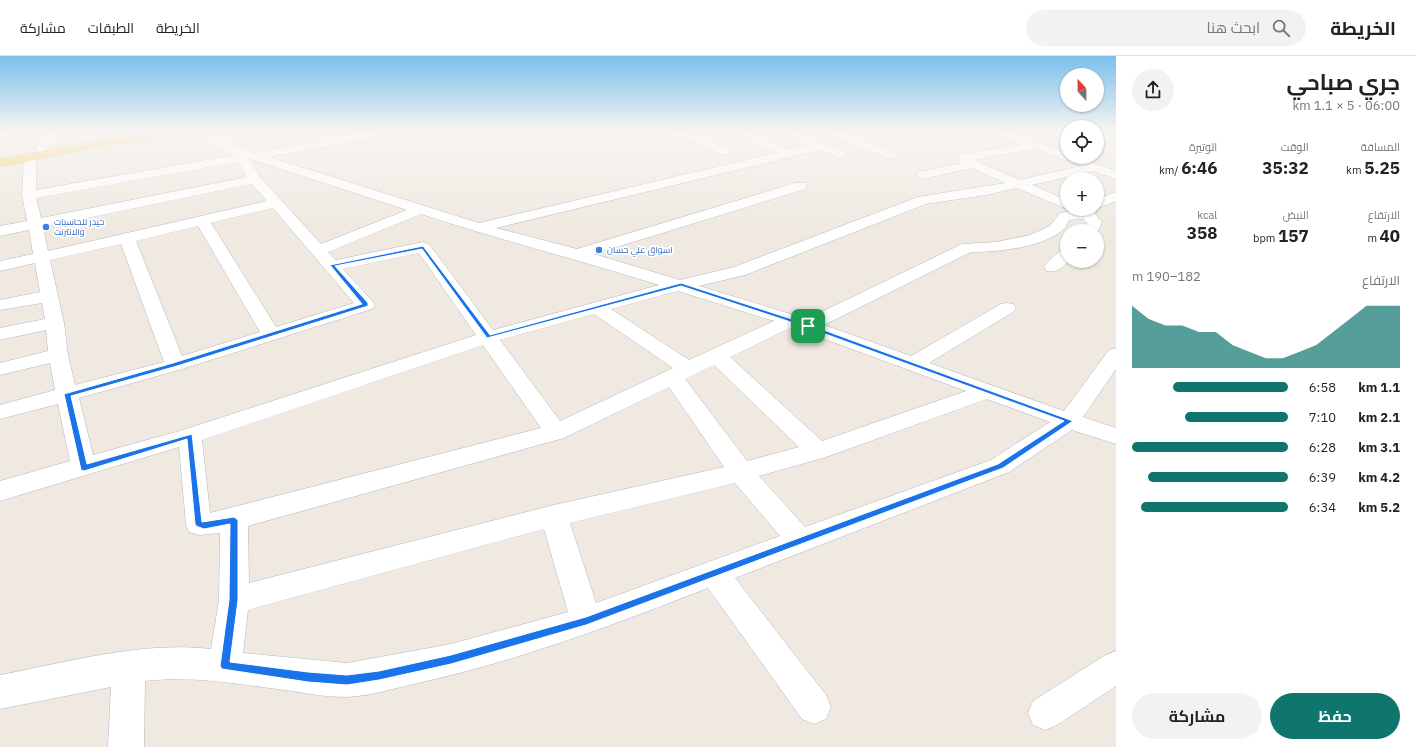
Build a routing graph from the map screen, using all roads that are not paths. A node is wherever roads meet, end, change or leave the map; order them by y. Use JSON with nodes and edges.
{"nodes":[{"id":1,"x":35,"y":163,"type":"edge"},
{"id":2,"x":158,"y":163,"type":"edge"},
{"id":3,"x":242,"y":163,"type":"edge"},
{"id":4,"x":279,"y":163,"type":"edge"},
{"id":5,"x":749,"y":163,"type":"edge"},
{"id":6,"x":973,"y":164,"type":"joint"},
{"id":7,"x":1086,"y":164,"type":"edge"},
{"id":8,"x":1094,"y":167,"type":"junction"},
{"id":9,"x":923,"y":175,"type":"dead end"},
{"id":10,"x":1116,"y":175,"type":"edge"},
{"id":11,"x":255,"y":179,"type":"junction"},
{"id":12,"x":1018,"y":183,"type":"junction"},
{"id":13,"x":800,"y":186,"type":"dead end"},
{"id":14,"x":30,"y":195,"type":"junction"},
{"id":15,"x":1116,"y":196,"type":"edge"},
{"id":16,"x":1060,"y":202,"type":"edge"},
{"id":17,"x":1104,"y":202,"type":"edge"},
{"id":18,"x":276,"y":203,"type":"junction"},
{"id":19,"x":419,"y":210,"type":"junction"},
{"id":20,"x":1065,"y":216,"type":"edge"},
{"id":21,"x":202,"y":220,"type":"junction"},
{"id":22,"x":35,"y":224,"type":"junction"},
{"id":23,"x":479,"y":228,"type":"junction"},
{"id":24,"x":0,"y":231,"type":"edge"},
{"id":25,"x":127,"y":238,"type":"junction"},
{"id":26,"x":318,"y":251,"type":"junction"},
{"id":27,"x":577,"y":254,"type":"junction"},
{"id":28,"x":42,"y":257,"type":"junction"},
{"id":29,"x":1060,"y":261,"type":"edge"},
{"id":30,"x":0,"y":266,"type":"edge"},
{"id":31,"x":332,"y":266,"type":"junction"},
{"id":32,"x":1052,"y":268,"type":"dead end"},
{"id":33,"x":681,"y":285,"type":"junction"},
{"id":34,"x":49,"y":296,"type":"junction"},
{"id":35,"x":0,"y":305,"type":"edge"},
{"id":36,"x":598,"y":308,"type":"junction"},
{"id":37,"x":1007,"y":308,"type":"dead end"},
{"id":38,"x":54,"y":323,"type":"junction"},
{"id":39,"x":800,"y":323,"type":"junction"},
{"id":40,"x":0,"y":334,"type":"edge"},
{"id":41,"x":271,"y":335,"type":"junction"},
{"id":42,"x":489,"y":337,"type":"junction"},
{"id":43,"x":1116,"y":354,"type":"edge"},
{"id":44,"x":58,"y":355,"type":"junction"},
{"id":45,"x":716,"y":355,"type":"junction"},
{"id":46,"x":912,"y":364,"type":"junction"},
{"id":47,"x":175,"y":365,"type":"junction"},
{"id":48,"x":0,"y":369,"type":"edge"},
{"id":49,"x":680,"y":373,"type":"junction"},
{"id":50,"x":988,"y":391,"type":"junction"},
{"id":51,"x":67,"y":394,"type":"junction"},
{"id":52,"x":0,"y":412,"type":"edge"},
{"id":53,"x":1069,"y":421,"type":"junction"},
{"id":54,"x":556,"y":432,"type":"junction"},
{"id":55,"x":190,"y":436,"type":"junction"},
{"id":56,"x":1116,"y":436,"type":"edge"},
{"id":57,"x":818,"y":451,"type":"junction"},
{"id":58,"x":84,"y":468,"type":"junction"},
{"id":59,"x":741,"y":472,"type":"junction"},
{"id":60,"x":0,"y":492,"type":"edge"},
{"id":61,"x":554,"y":516,"type":"junction"},
{"id":62,"x":234,"y":520,"type":"junction"},
{"id":63,"x":799,"y":540,"type":"junction"},
{"id":64,"x":712,"y":572,"type":"junction"},
{"id":65,"x":234,"y":600,"type":"junction"},
{"id":66,"x":586,"y":621,"type":"junction"},
{"id":67,"x":225,"y":666,"type":"junction"},
{"id":68,"x":129,"y":667,"type":"junction"},
{"id":69,"x":1116,"y":667,"type":"edge"},
{"id":70,"x":0,"y":692,"type":"edge"},
{"id":71,"x":814,"y":707,"type":"dead end"},
{"id":72,"x":1045,"y":713,"type":"dead end"},
{"id":73,"x":126,"y":747,"type":"edge"}],
"edges":[{"from":1,"to":14,"type":"street"},
{"from":2,"to":14,"type":"street"},
{"from":3,"to":11,"type":"street"},
{"from":4,"to":19,"type":"street"},
{"from":5,"to":23,"type":"street"},
{"from":6,"to":9,"type":"street"},
{"from":6,"to":12,"type":"street"},
{"from":7,"to":8,"type":"street"},
{"from":8,"to":10,"type":"street"},
{"from":8,"to":12,"type":"street"},
{"from":11,"to":18,"type":"street"},
{"from":11,"to":22,"type":"street"},
{"from":12,"to":16,"type":"street"},
{"from":12,"to":33,"type":"street"},
{"from":13,"to":27,"type":"street"},
{"from":14,"to":22,"type":"street"},
{"from":15,"to":17,"type":"street"},
{"from":18,"to":21,"type":"street"},
{"from":18,"to":26,"type":"street"},
{"from":19,"to":23,"type":"street"},
{"from":19,"to":26,"type":"street"},
{"from":20,"to":39,"type":"street"},
{"from":21,"to":25,"type":"street"},
{"from":21,"to":41,"type":"street"},
{"from":22,"to":24,"type":"street"},
{"from":22,"to":28,"type":"street"},
{"from":23,"to":27,"type":"street"},
{"from":25,"to":28,"type":"street"},
{"from":25,"to":47,"type":"street"},
{"from":26,"to":31,"type":"street"},
{"from":27,"to":33,"type":"street"},
{"from":28,"to":30,"type":"street"},
{"from":28,"to":34,"type":"street"},
{"from":29,"to":32,"type":"street"},
{"from":31,"to":41,"type":"street"},
{"from":31,"to":42,"type":"street"},
{"from":33,"to":36,"type":"street"},
{"from":33,"to":39,"type":"street"},
{"from":34,"to":35,"type":"street"},
{"from":34,"to":38,"type":"street"},
{"from":36,"to":42,"type":"street"},
{"from":36,"to":49,"type":"street"},
{"from":37,"to":46,"type":"street"},
{"from":38,"to":40,"type":"street"},
{"from":38,"to":44,"type":"street"},
{"from":39,"to":45,"type":"street"},
{"from":39,"to":46,"type":"street"},
{"from":41,"to":47,"type":"street"},
{"from":42,"to":54,"type":"street"},
{"from":42,"to":55,"type":"street"},
{"from":43,"to":53,"type":"street"},
{"from":44,"to":48,"type":"street"},
{"from":44,"to":51,"type":"street"},
{"from":45,"to":49,"type":"street"},
{"from":45,"to":57,"type":"street"},
{"from":46,"to":50,"type":"street"},
{"from":47,"to":51,"type":"street"},
{"from":49,"to":54,"type":"street"},
{"from":49,"to":59,"type":"street"},
{"from":50,"to":53,"type":"street"},
{"from":50,"to":57,"type":"street"},
{"from":51,"to":52,"type":"street"},
{"from":51,"to":58,"type":"street"},
{"from":53,"to":56,"type":"street"},
{"from":53,"to":63,"type":"street"},
{"from":54,"to":62,"type":"street"},
{"from":55,"to":58,"type":"street"},
{"from":55,"to":62,"type":"street"},
{"from":57,"to":59,"type":"street"},
{"from":58,"to":60,"type":"street"},
{"from":59,"to":61,"type":"street"},
{"from":59,"to":63,"type":"street"},
{"from":61,"to":65,"type":"street"},
{"from":61,"to":66,"type":"street"},
{"from":62,"to":65,"type":"street"},
{"from":63,"to":64,"type":"street"},
{"from":64,"to":66,"type":"street"},
{"from":64,"to":71,"type":"street"},
{"from":65,"to":67,"type":"street"},
{"from":66,"to":67,"type":"street"},
{"from":67,"to":68,"type":"street"},
{"from":68,"to":70,"type":"street"},
{"from":68,"to":73,"type":"street"},
{"from":69,"to":72,"type":"street"}]}
